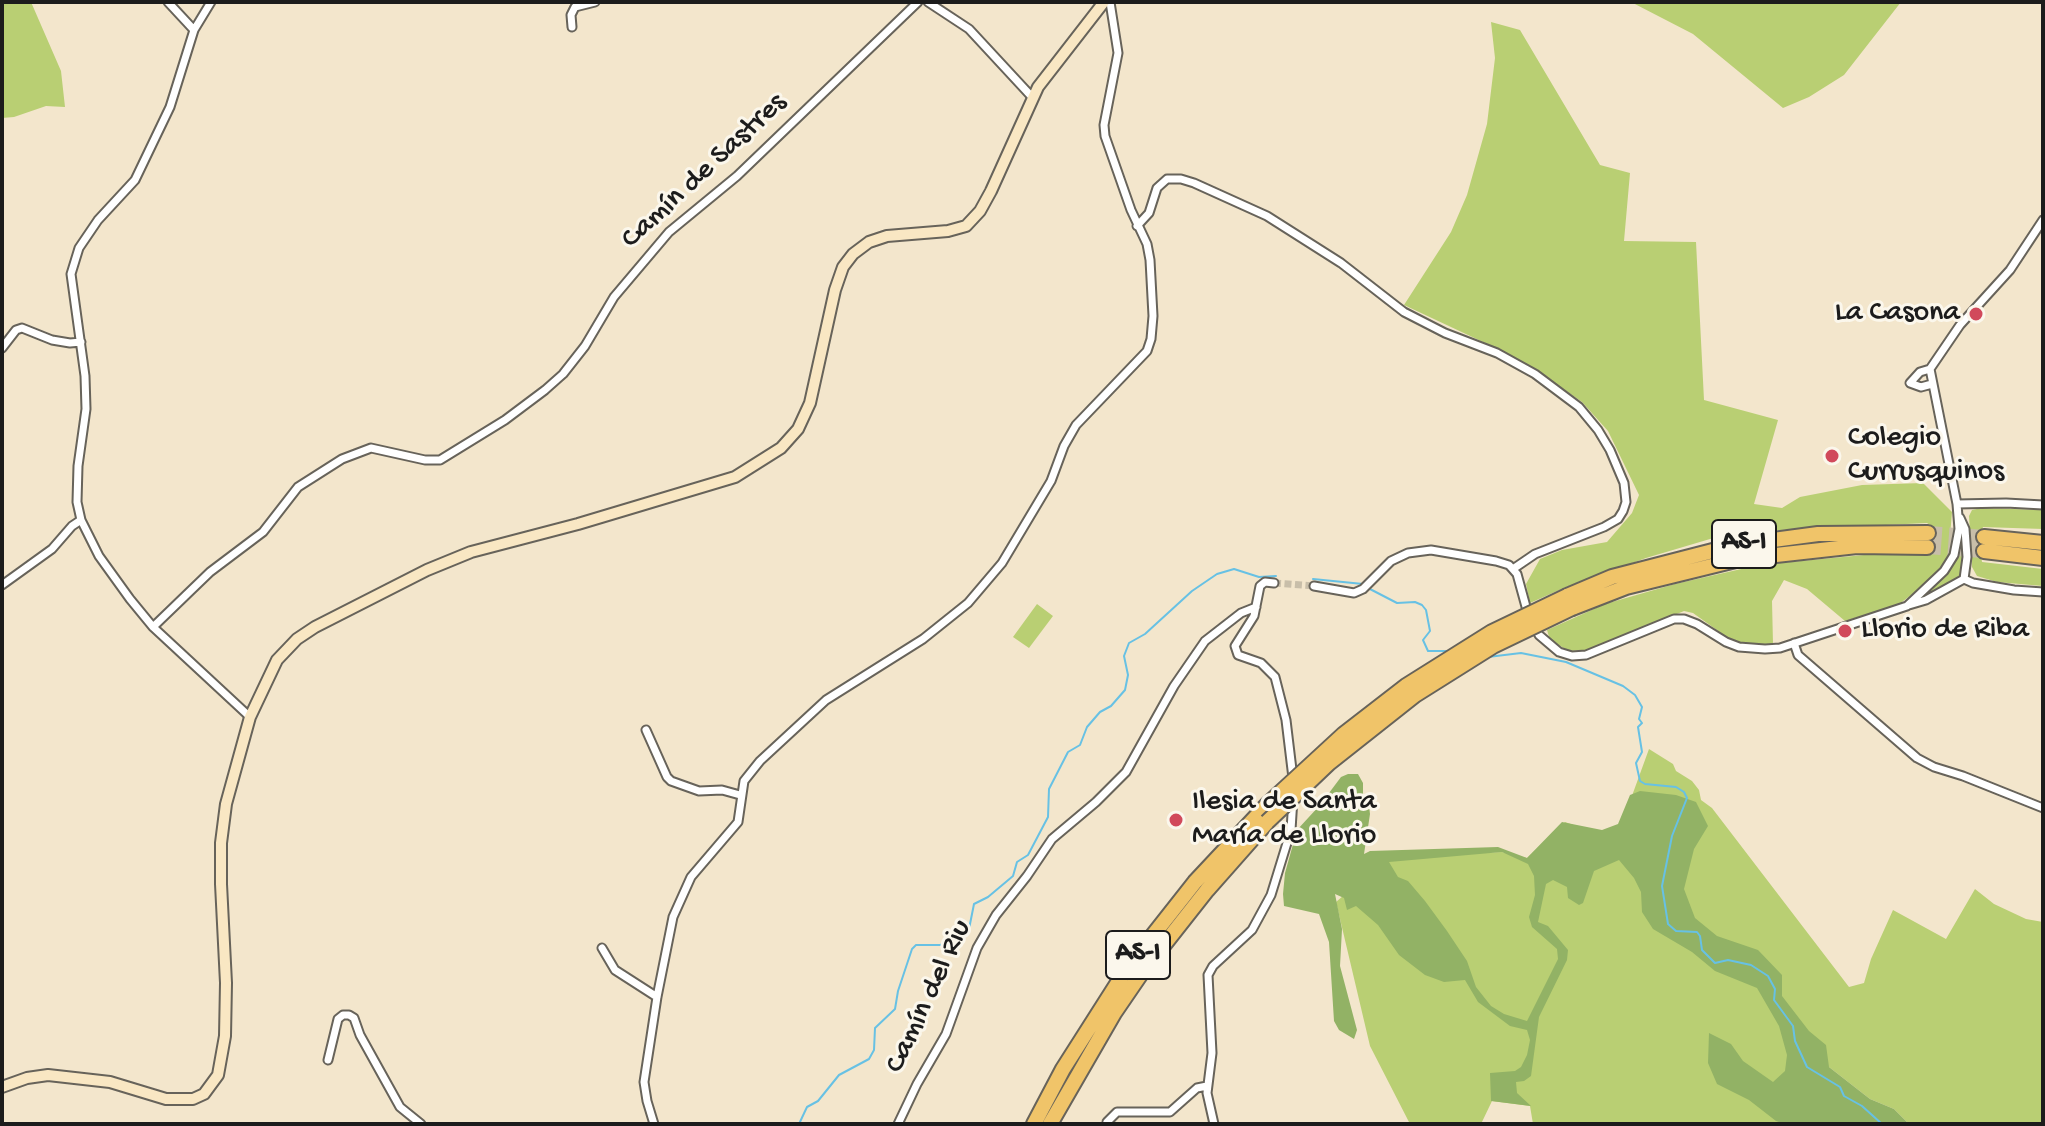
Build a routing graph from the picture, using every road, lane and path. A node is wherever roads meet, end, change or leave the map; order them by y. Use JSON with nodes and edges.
{"nodes":[{"id":1,"x":168,"y":2,"type":"edge"},
{"id":2,"x":211,"y":2,"type":"edge"},
{"id":3,"x":595,"y":2,"type":"edge"},
{"id":4,"x":918,"y":2,"type":"edge"},
{"id":5,"x":928,"y":2,"type":"edge"},
{"id":6,"x":1104,"y":2,"type":"edge"},
{"id":7,"x":1110,"y":2,"type":"edge"},
{"id":8,"x":572,"y":27,"type":"dead end"},
{"id":9,"x":194,"y":30,"type":"junction"},
{"id":10,"x":1032,"y":97,"type":"junction"},
{"id":11,"x":2043,"y":220,"type":"edge"},
{"id":12,"x":1137,"y":226,"type":"junction"},
{"id":13,"x":81,"y":342,"type":"junction"},
{"id":14,"x":2,"y":348,"type":"edge"},
{"id":15,"x":1930,"y":369,"type":"junction"},
{"id":16,"x":1932,"y":384,"type":"junction"},
{"id":17,"x":2043,"y":505,"type":"edge"},
{"id":18,"x":1958,"y":509,"type":"junction"},
{"id":19,"x":81,"y":520,"type":"junction"},
{"id":20,"x":1928,"y":540,"type":"tunnel mouth"},
{"id":21,"x":2043,"y":543,"type":"edge"},
{"id":22,"x":2043,"y":558,"type":"edge"},
{"id":23,"x":1513,"y":569,"type":"junction"},
{"id":24,"x":1964,"y":579,"type":"junction"},
{"id":25,"x":1274,"y":583,"type":"dead end"},
{"id":26,"x":2,"y":585,"type":"edge"},
{"id":27,"x":1314,"y":586,"type":"tunnel mouth"},
{"id":28,"x":2043,"y":592,"type":"edge"},
{"id":29,"x":1570,"y":602,"type":"junction"},
{"id":30,"x":1907,"y":606,"type":"junction"},
{"id":31,"x":1256,"y":607,"type":"junction"},
{"id":32,"x":153,"y":627,"type":"junction"},
{"id":33,"x":1794,"y":643,"type":"junction"},
{"id":34,"x":250,"y":717,"type":"junction"},
{"id":35,"x":646,"y":730,"type":"dead end"},
{"id":36,"x":740,"y":795,"type":"junction"},
{"id":37,"x":2043,"y":808,"type":"edge"},
{"id":38,"x":602,"y":948,"type":"dead end"},
{"id":39,"x":657,"y":997,"type":"junction"},
{"id":40,"x":328,"y":1060,"type":"dead end"},
{"id":41,"x":1207,"y":1086,"type":"junction"},
{"id":42,"x":2,"y":1087,"type":"edge"},
{"id":43,"x":1107,"y":1122,"type":"edge"},
{"id":44,"x":421,"y":1124,"type":"edge"},
{"id":45,"x":654,"y":1124,"type":"edge"},
{"id":46,"x":898,"y":1124,"type":"edge"},
{"id":47,"x":1034,"y":1124,"type":"edge"},
{"id":48,"x":1050,"y":1124,"type":"edge"},
{"id":49,"x":1214,"y":1124,"type":"edge"}],
"edges":[{"from":1,"to":9,"type":"street"},
{"from":2,"to":9,"type":"street"},
{"from":3,"to":8,"type":"street"},
{"from":4,"to":32,"type":"street","name":"Camín de Sastres"},
{"from":5,"to":10,"type":"street"},
{"from":6,"to":10,"type":"street"},
{"from":7,"to":12,"type":"street"},
{"from":9,"to":13,"type":"street"},
{"from":10,"to":34,"type":"street"},
{"from":11,"to":15,"type":"street"},
{"from":12,"to":23,"type":"street"},
{"from":12,"to":36,"type":"street"},
{"from":13,"to":14,"type":"street"},
{"from":13,"to":19,"type":"street"},
{"from":15,"to":16,"type":"street"},
{"from":15,"to":16,"type":"street"},
{"from":16,"to":18,"type":"street"},
{"from":17,"to":18,"type":"street"},
{"from":18,"to":24,"type":"street"},
{"from":18,"to":30,"type":"street"},
{"from":19,"to":26,"type":"street"},
{"from":19,"to":32,"type":"street"},
{"from":20,"to":29,"type":"highway","number":"AS-I"},
{"from":21,"to":22,"type":"highway"},
{"from":23,"to":27,"type":"street"},
{"from":23,"to":33,"type":"street"},
{"from":24,"to":28,"type":"street"},
{"from":24,"to":30,"type":"street"},
{"from":25,"to":31,"type":"street"},
{"from":29,"to":47,"type":"highway","number":"AS-I","bridge":true},
{"from":29,"to":48,"type":"highway","number":"AS-I","bridge":true},
{"from":30,"to":33,"type":"street"},
{"from":31,"to":41,"type":"street"},
{"from":31,"to":46,"type":"street","name":"Camín del Riu"},
{"from":32,"to":34,"type":"street"},
{"from":33,"to":37,"type":"street"},
{"from":34,"to":42,"type":"street"},
{"from":35,"to":36,"type":"street"},
{"from":36,"to":39,"type":"street"},
{"from":38,"to":39,"type":"street"},
{"from":39,"to":45,"type":"street"},
{"from":40,"to":44,"type":"street"},
{"from":41,"to":43,"type":"street"},
{"from":41,"to":49,"type":"street"}]}
